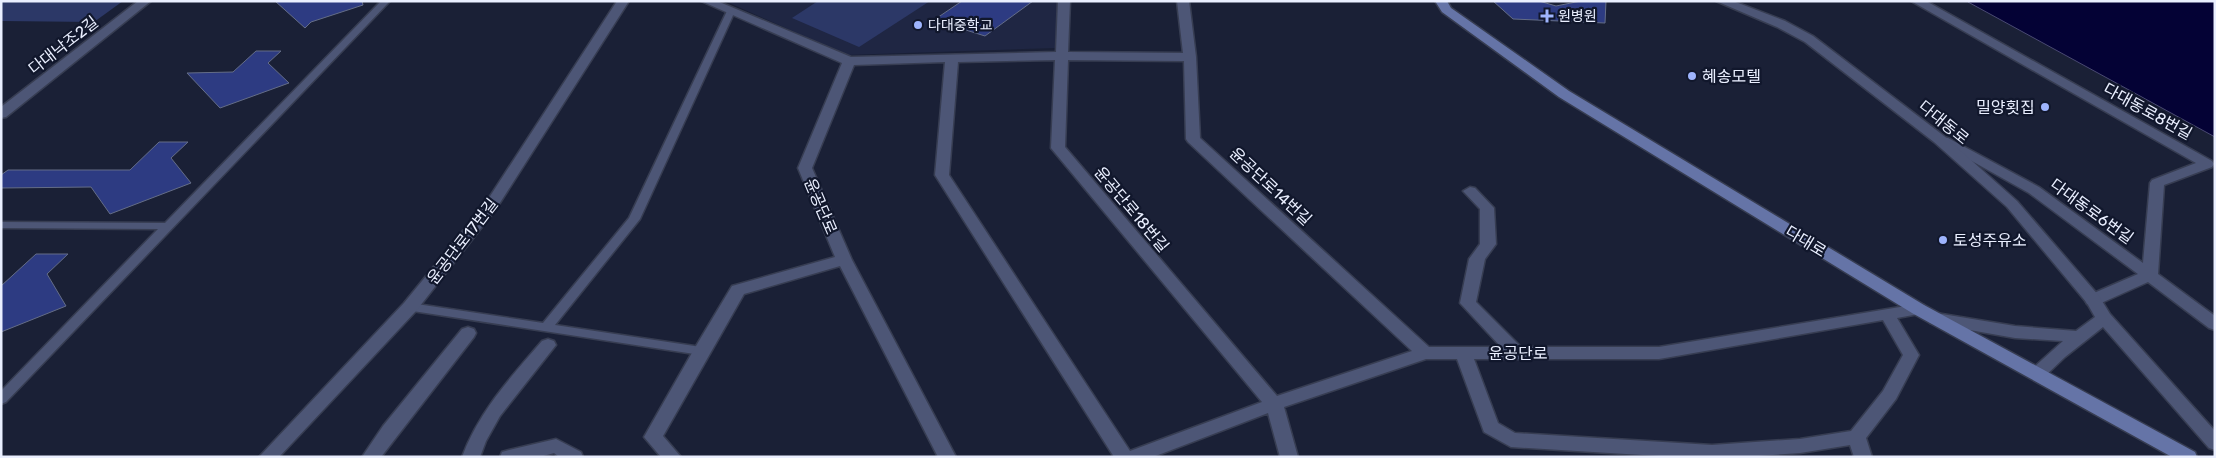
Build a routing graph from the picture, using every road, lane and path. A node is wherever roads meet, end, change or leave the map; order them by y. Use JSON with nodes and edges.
{"nodes":[{"id":1,"x":145,"y":1,"type":"edge"},
{"id":2,"x":386,"y":1,"type":"edge"},
{"id":3,"x":623,"y":1,"type":"edge"},
{"id":4,"x":707,"y":1,"type":"edge"},
{"id":5,"x":1064,"y":1,"type":"edge"},
{"id":6,"x":1183,"y":1,"type":"edge"},
{"id":7,"x":1441,"y":1,"type":"edge"},
{"id":8,"x":1917,"y":1,"type":"edge"},
{"id":9,"x":1727,"y":2,"type":"edge"},
{"id":10,"x":730,"y":11,"type":"junction"},
{"id":11,"x":1062,"y":56,"type":"junction"},
{"id":12,"x":1190,"y":57,"type":"junction"},
{"id":13,"x":952,"y":58,"type":"junction"},
{"id":14,"x":849,"y":61,"type":"junction"},
{"id":15,"x":1,"y":114,"type":"edge"},
{"id":16,"x":1939,"y":139,"type":"junction"},
{"id":17,"x":2211,"y":165,"type":"edge"},
{"id":18,"x":1470,"y":191,"type":"dead end"},
{"id":19,"x":1,"y":225,"type":"edge"},
{"id":20,"x":169,"y":226,"type":"junction"},
{"id":21,"x":844,"y":260,"type":"junction"},
{"id":22,"x":2150,"y":275,"type":"junction"},
{"id":23,"x":2093,"y":300,"type":"junction"},
{"id":24,"x":410,"y":307,"type":"junction"},
{"id":25,"x":1918,"y":309,"type":"junction"},
{"id":26,"x":1887,"y":314,"type":"junction"},
{"id":27,"x":2104,"y":318,"type":"junction"},
{"id":28,"x":1936,"y":319,"type":"junction"},
{"id":29,"x":2215,"y":324,"type":"edge"},
{"id":30,"x":468,"y":333,"type":"dead end"},
{"id":31,"x":547,"y":336,"type":"junction"},
{"id":32,"x":2080,"y":337,"type":"junction"},
{"id":33,"x":701,"y":351,"type":"junction"},
{"id":34,"x":1426,"y":353,"type":"junction"},
{"id":35,"x":1463,"y":353,"type":"junction"},
{"id":36,"x":1517,"y":353,"type":"junction"},
{"id":37,"x":2037,"y":374,"type":"junction"},
{"id":38,"x":1,"y":399,"type":"edge"},
{"id":39,"x":1274,"y":404,"type":"junction"},
{"id":40,"x":1857,"y":437,"type":"junction"},
{"id":41,"x":2215,"y":443,"type":"edge"},
{"id":42,"x":268,"y":457,"type":"edge"},
{"id":43,"x":371,"y":457,"type":"edge"},
{"id":44,"x":471,"y":457,"type":"edge"},
{"id":45,"x":510,"y":457,"type":"edge"},
{"id":46,"x":574,"y":457,"type":"edge"},
{"id":47,"x":672,"y":457,"type":"edge"},
{"id":48,"x":947,"y":457,"type":"edge"},
{"id":49,"x":1124,"y":457,"type":"edge"},
{"id":50,"x":1133,"y":457,"type":"edge"},
{"id":51,"x":1289,"y":457,"type":"edge"},
{"id":52,"x":1863,"y":457,"type":"edge"},
{"id":53,"x":2188,"y":457,"type":"edge"}],
"edges":[{"from":1,"to":15,"type":"street","name":"다대낙조2길"},
{"from":2,"to":20,"type":"lane"},
{"from":3,"to":24,"type":"street","name":"윤공단로17번길"},
{"from":4,"to":10,"type":"street"},
{"from":5,"to":11,"type":"street","name":"윤공단로18번길"},
{"from":6,"to":12,"type":"street","name":"윤공단로14번길"},
{"from":7,"to":25,"type":"main road","name":"다대로"},
{"from":8,"to":17,"type":"street","name":"다대동로8번길"},
{"from":9,"to":16,"type":"street","name":"다대동로"},
{"from":10,"to":14,"type":"street"},
{"from":10,"to":31,"type":"lane"},
{"from":11,"to":12,"type":"street"},
{"from":11,"to":13,"type":"street"},
{"from":11,"to":39,"type":"street","name":"윤공단로18번길"},
{"from":12,"to":34,"type":"street","name":"윤공단로14번길"},
{"from":13,"to":14,"type":"street"},
{"from":13,"to":49,"type":"street"},
{"from":14,"to":21,"type":"street","name":"윤공단로"},
{"from":16,"to":22,"type":"street","name":"다대동로6번길"},
{"from":16,"to":23,"type":"street","name":"다대동로"},
{"from":17,"to":22,"type":"street","name":"다대동로8번길"},
{"from":18,"to":36,"type":"street"},
{"from":19,"to":20,"type":"lane"},
{"from":20,"to":38,"type":"lane"},
{"from":21,"to":33,"type":"street"},
{"from":21,"to":48,"type":"street","name":"윤공단로"},
{"from":22,"to":23,"type":"street"},
{"from":22,"to":29,"type":"street","name":"다대동로6번길"},
{"from":23,"to":27,"type":"street","name":"다대동로"},
{"from":24,"to":31,"type":"lane"},
{"from":24,"to":42,"type":"street","name":"윤공단로17번길"},
{"from":25,"to":26,"type":"street","name":"윤공단로"},
{"from":25,"to":28,"type":"main road","name":"다대로"},
{"from":26,"to":36,"type":"street","name":"윤공단로"},
{"from":26,"to":40,"type":"street"},
{"from":27,"to":32,"type":"street"},
{"from":27,"to":41,"type":"street","name":"다대동로"},
{"from":28,"to":32,"type":"street"},
{"from":28,"to":37,"type":"main road","name":"다대로"},
{"from":30,"to":43,"type":"street"},
{"from":31,"to":33,"type":"lane"},
{"from":31,"to":44,"type":"street"},
{"from":32,"to":37,"type":"street"},
{"from":33,"to":47,"type":"street"},
{"from":34,"to":35,"type":"street","name":"윤공단로"},
{"from":34,"to":39,"type":"street","name":"윤공단로"},
{"from":35,"to":36,"type":"street","name":"윤공단로"},
{"from":35,"to":40,"type":"street"},
{"from":37,"to":53,"type":"main road","name":"다대로"},
{"from":39,"to":50,"type":"street","name":"윤공단로"},
{"from":39,"to":51,"type":"street"},
{"from":40,"to":52,"type":"street"},
{"from":45,"to":46,"type":"street"}]}
